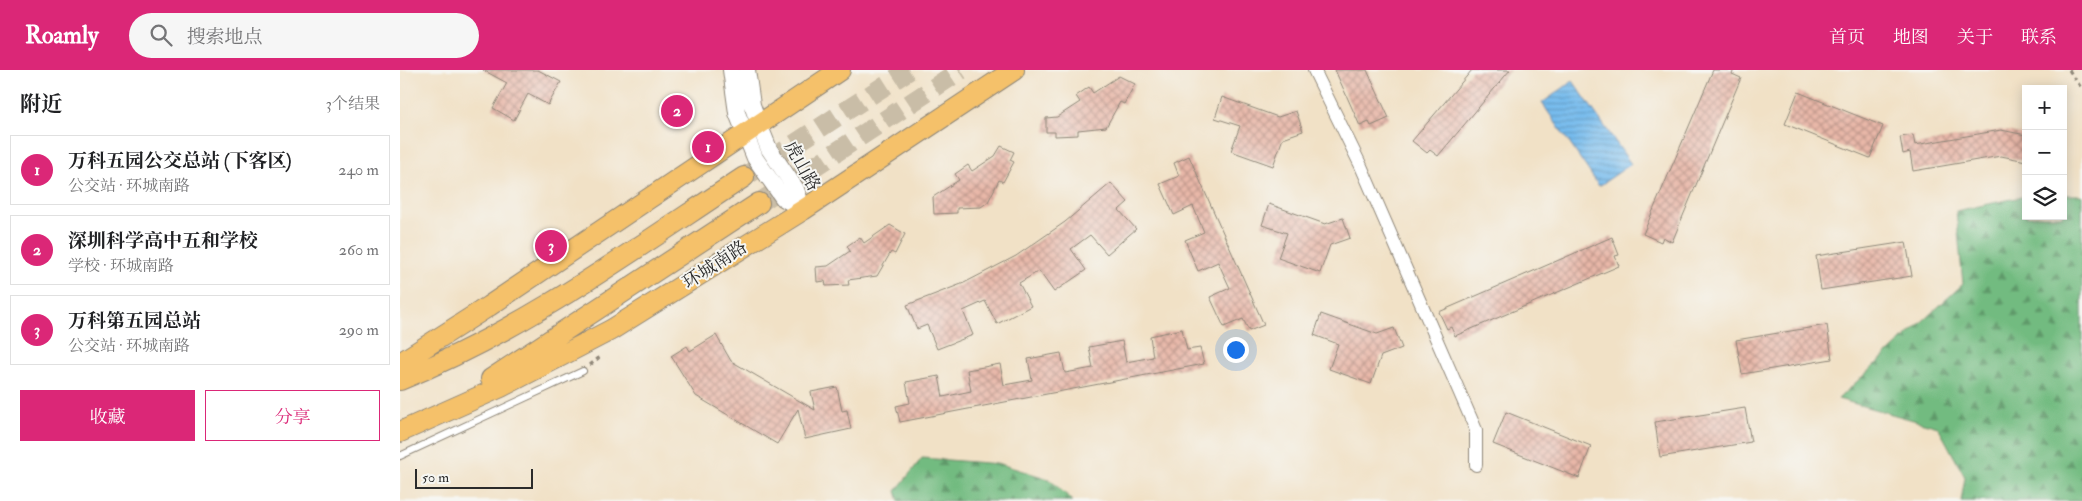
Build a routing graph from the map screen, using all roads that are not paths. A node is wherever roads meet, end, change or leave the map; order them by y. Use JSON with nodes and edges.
{"nodes":[{"id":1,"x":731,"y":70,"type":"edge"},
{"id":2,"x":747,"y":70,"type":"edge"},
{"id":3,"x":840,"y":70,"type":"edge"},
{"id":4,"x":1014,"y":70,"type":"edge"},
{"id":5,"x":1314,"y":70,"type":"edge"},
{"id":6,"x":752,"y":129,"type":"junction"},
{"id":7,"x":744,"y":177,"type":"tunnel mouth"},
{"id":8,"x":759,"y":203,"type":"tunnel mouth"},
{"id":9,"x":803,"y":210,"type":"junction"},
{"id":10,"x":400,"y":363,"type":"edge"},
{"id":11,"x":583,"y":371,"type":"dead end"},
{"id":12,"x":400,"y":380,"type":"edge"},
{"id":13,"x":400,"y":431,"type":"edge"},
{"id":14,"x":400,"y":456,"type":"edge"},
{"id":15,"x":1476,"y":465,"type":"dead end"}],
"edges":[{"from":1,"to":6,"type":"street","name":"虎山路"},
{"from":2,"to":6,"type":"street","name":"虎山路"},
{"from":3,"to":6,"type":"main road"},
{"from":4,"to":9,"type":"main road","name":"环城南路"},
{"from":5,"to":15,"type":"street"},
{"from":6,"to":9,"type":"street","name":"虎山路"},
{"from":6,"to":10,"type":"main road"},
{"from":7,"to":12,"type":"main road"},
{"from":8,"to":13,"type":"main road","name":"环城南路"},
{"from":9,"to":13,"type":"main road","name":"环城南路"},
{"from":11,"to":14,"type":"lane"}]}
